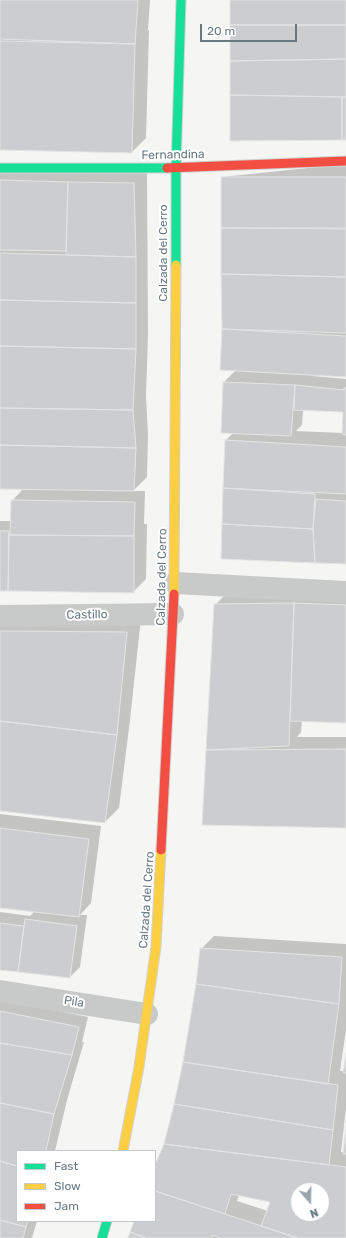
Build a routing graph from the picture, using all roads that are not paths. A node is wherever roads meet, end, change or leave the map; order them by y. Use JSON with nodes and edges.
{"nodes":[{"id":1,"x":181,"y":0,"type":"edge"},
{"id":2,"x":346,"y":161,"type":"edge"},
{"id":3,"x":0,"y":168,"type":"edge"},
{"id":4,"x":176,"y":168,"type":"junction"},
{"id":5,"x":175,"y":583,"type":"junction"},
{"id":6,"x":346,"y":592,"type":"edge"},
{"id":7,"x":173,"y":614,"type":"junction"},
{"id":8,"x":0,"y":616,"type":"edge"},
{"id":9,"x":0,"y":991,"type":"edge"},
{"id":10,"x":147,"y":1014,"type":"junction"},
{"id":11,"x":123,"y":1150,"type":"edge"},
{"id":12,"x":107,"y":1222,"type":"edge"},
{"id":13,"x":102,"y":1238,"type":"edge"}],
"edges":[{"from":1,"to":4,"type":"main road","name":"Calzada del Cerro"},
{"from":2,"to":4,"type":"main road","name":"Fernandina"},
{"from":3,"to":4,"type":"main road","name":"Fernandina"},
{"from":4,"to":5,"type":"main road","name":"Calzada del Cerro"},
{"from":5,"to":6,"type":"street"},
{"from":5,"to":7,"type":"main road","name":"Calzada del Cerro"},
{"from":7,"to":8,"type":"street","name":"Castillo"},
{"from":7,"to":10,"type":"main road","name":"Calzada del Cerro"},
{"from":9,"to":10,"type":"street","name":"Pila"},
{"from":10,"to":11,"type":"main road","name":"Calzada del Cerro"},
{"from":12,"to":13,"type":"main road"}]}
